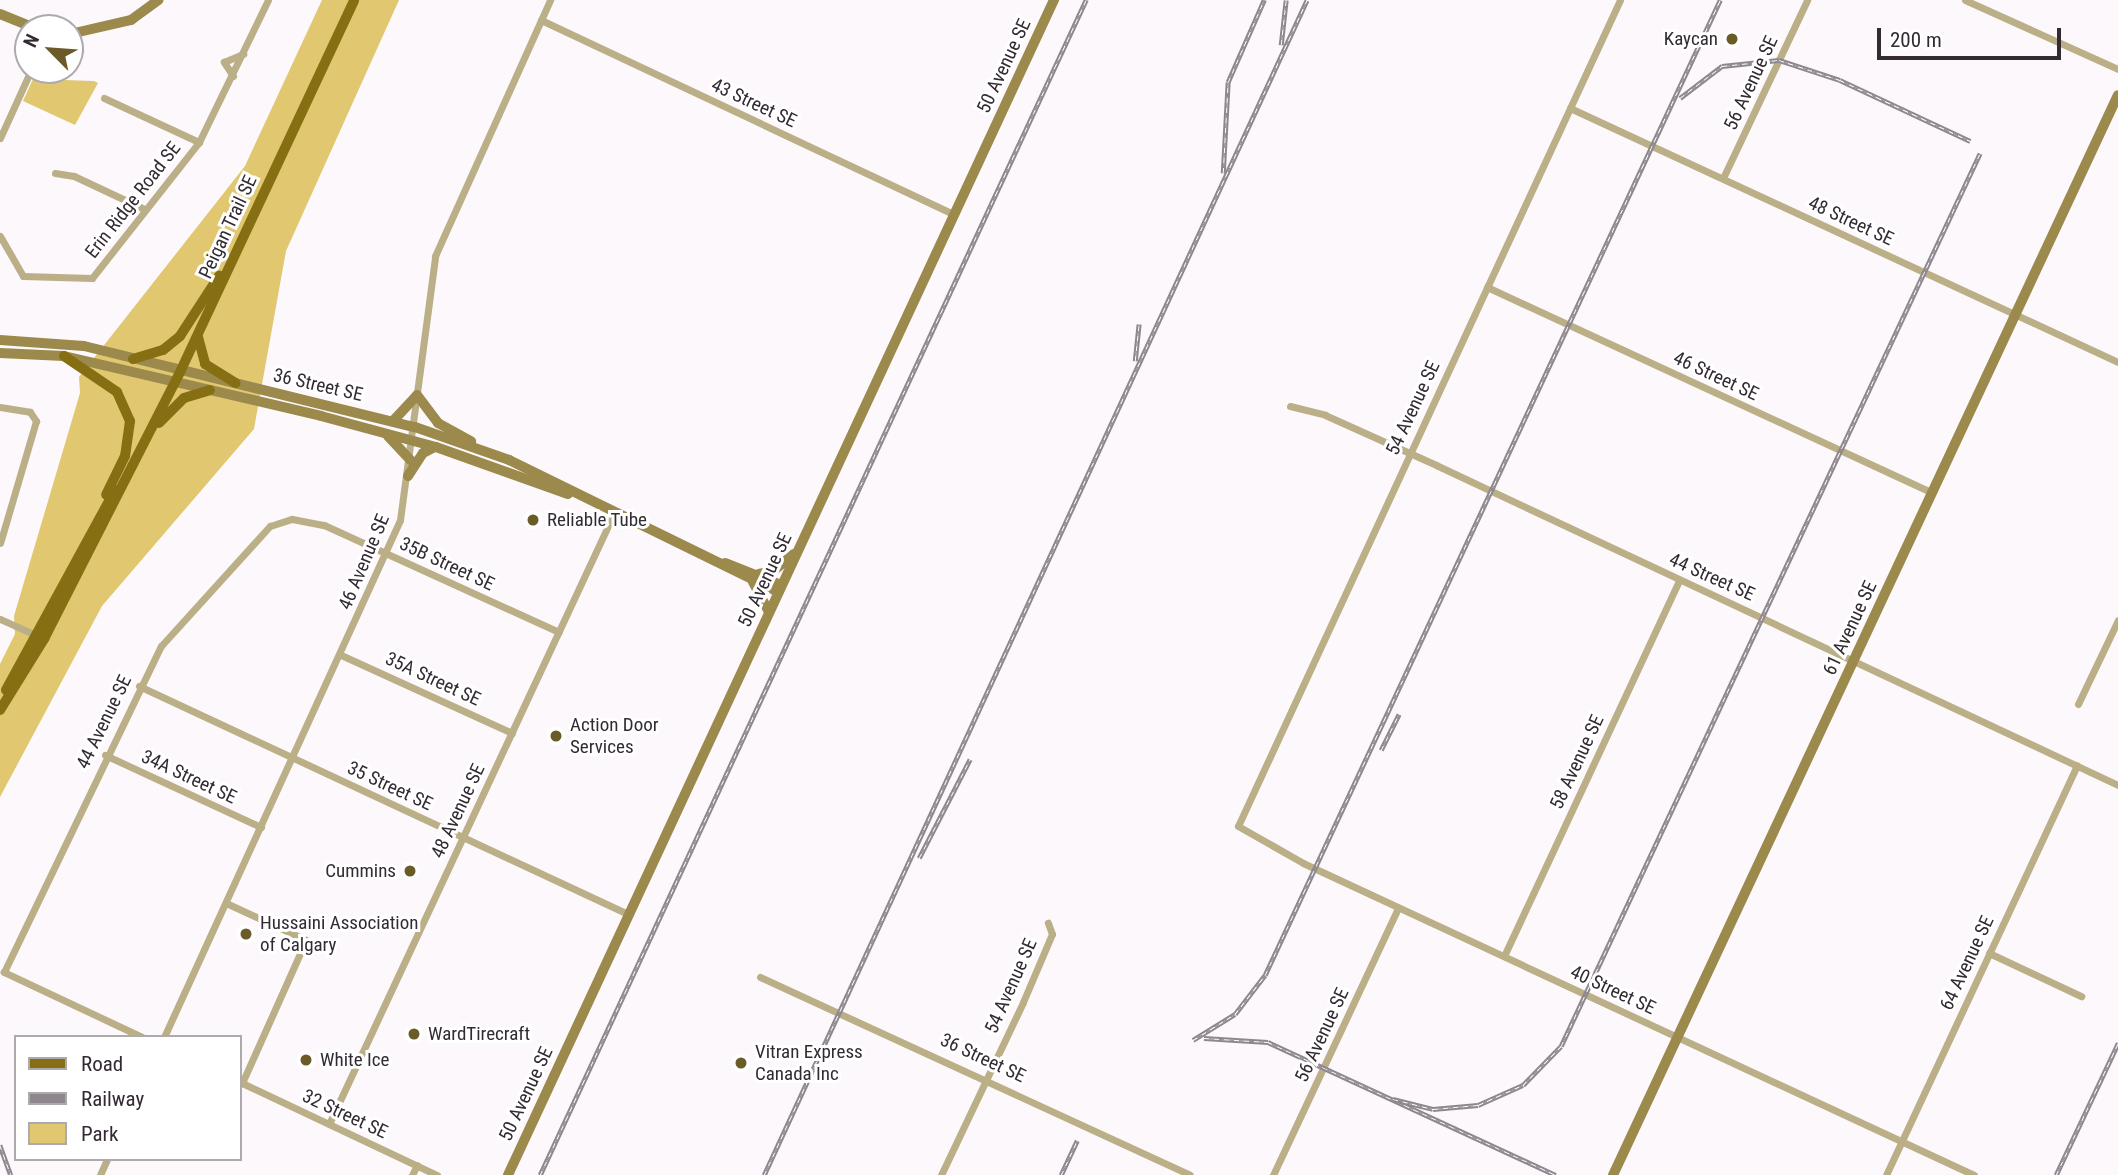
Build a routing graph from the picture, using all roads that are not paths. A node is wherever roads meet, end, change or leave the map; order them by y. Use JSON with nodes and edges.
{"nodes":[{"id":1,"x":159,"y":0,"type":"edge"},
{"id":2,"x":268,"y":0,"type":"edge"},
{"id":3,"x":354,"y":0,"type":"edge"},
{"id":4,"x":550,"y":0,"type":"edge"},
{"id":5,"x":1054,"y":0,"type":"edge"},
{"id":6,"x":1620,"y":0,"type":"edge"},
{"id":7,"x":1807,"y":0,"type":"edge"},
{"id":8,"x":1965,"y":0,"type":"edge"},
{"id":9,"x":541,"y":19,"type":"junction"},
{"id":10,"x":84,"y":31,"type":"edge"},
{"id":11,"x":243,"y":54,"type":"junction"},
{"id":12,"x":2118,"y":69,"type":"edge"},
{"id":13,"x":233,"y":76,"type":"junction"},
{"id":14,"x":25,"y":84,"type":"edge"},
{"id":15,"x":2118,"y":95,"type":"edge"},
{"id":16,"x":104,"y":98,"type":"dead end"},
{"id":17,"x":1570,"y":108,"type":"junction"},
{"id":18,"x":0,"y":138,"type":"edge"},
{"id":19,"x":199,"y":142,"type":"junction"},
{"id":20,"x":55,"y":173,"type":"dead end"},
{"id":21,"x":1723,"y":178,"type":"junction"},
{"id":22,"x":145,"y":209,"type":"junction"},
{"id":23,"x":953,"y":214,"type":"junction"},
{"id":24,"x":0,"y":236,"type":"edge"},
{"id":25,"x":230,"y":263,"type":"junction"},
{"id":26,"x":1487,"y":287,"type":"junction"},
{"id":27,"x":2015,"y":314,"type":"junction"},
{"id":28,"x":198,"y":336,"type":"junction"},
{"id":29,"x":0,"y":340,"type":"edge"},
{"id":30,"x":0,"y":353,"type":"edge"},
{"id":31,"x":64,"y":356,"type":"junction"},
{"id":32,"x":133,"y":359,"type":"junction"},
{"id":33,"x":2118,"y":362,"type":"edge"},
{"id":34,"x":181,"y":370,"type":"junction"},
{"id":35,"x":176,"y":381,"type":"junction"},
{"id":36,"x":235,"y":383,"type":"junction"},
{"id":37,"x":211,"y":390,"type":"junction"},
{"id":38,"x":417,"y":395,"type":"junction"},
{"id":39,"x":1290,"y":406,"type":"dead end"},
{"id":40,"x":0,"y":407,"type":"edge"},
{"id":41,"x":393,"y":421,"type":"junction"},
{"id":42,"x":415,"y":427,"type":"junction"},
{"id":43,"x":382,"y":432,"type":"junction"},
{"id":44,"x":413,"y":441,"type":"junction"},
{"id":45,"x":144,"y":442,"type":"junction"},
{"id":46,"x":436,"y":447,"type":"junction"},
{"id":47,"x":488,"y":452,"type":"junction"},
{"id":48,"x":1410,"y":453,"type":"junction"},
{"id":49,"x":410,"y":460,"type":"junction"},
{"id":50,"x":131,"y":467,"type":"junction"},
{"id":51,"x":408,"y":476,"type":"junction"},
{"id":52,"x":1932,"y":494,"type":"junction"},
{"id":53,"x":615,"y":511,"type":"junction"},
{"id":54,"x":280,"y":519,"type":"joint"},
{"id":55,"x":92,"y":526,"type":"junction"},
{"id":56,"x":1,"y":538,"type":"edge"},
{"id":57,"x":797,"y":552,"type":"junction"},
{"id":58,"x":387,"y":554,"type":"junction"},
{"id":59,"x":754,"y":577,"type":"junction"},
{"id":60,"x":1679,"y":581,"type":"junction"},
{"id":61,"x":780,"y":588,"type":"junction"},
{"id":62,"x":769,"y":612,"type":"junction"},
{"id":63,"x":0,"y":619,"type":"edge"},
{"id":64,"x":2118,"y":620,"type":"edge"},
{"id":65,"x":559,"y":632,"type":"junction"},
{"id":66,"x":39,"y":637,"type":"junction"},
{"id":67,"x":341,"y":654,"type":"junction"},
{"id":68,"x":1854,"y":660,"type":"junction"},
{"id":69,"x":139,"y":686,"type":"junction"},
{"id":70,"x":0,"y":701,"type":"edge"},
{"id":71,"x":2078,"y":704,"type":"dead end"},
{"id":72,"x":0,"y":710,"type":"edge"},
{"id":73,"x":512,"y":733,"type":"junction"},
{"id":74,"x":105,"y":755,"type":"junction"},
{"id":75,"x":293,"y":758,"type":"junction"},
{"id":76,"x":2077,"y":765,"type":"junction"},
{"id":77,"x":2118,"y":785,"type":"edge"},
{"id":78,"x":261,"y":827,"type":"junction"},
{"id":79,"x":1240,"y":830,"type":"joint"},
{"id":80,"x":463,"y":838,"type":"junction"},
{"id":81,"x":226,"y":903,"type":"junction"},
{"id":82,"x":1398,"y":908,"type":"junction"},
{"id":83,"x":628,"y":915,"type":"junction"},
{"id":84,"x":1048,"y":923,"type":"dead end"},
{"id":85,"x":1989,"y":953,"type":"junction"},
{"id":86,"x":1504,"y":956,"type":"junction"},
{"id":87,"x":760,"y":977,"type":"dead end"},
{"id":88,"x":2081,"y":996,"type":"dead end"},
{"id":89,"x":138,"y":1035,"type":"edge"},
{"id":90,"x":165,"y":1035,"type":"edge"},
{"id":91,"x":1678,"y":1038,"type":"junction"},
{"id":92,"x":986,"y":1078,"type":"junction"},
{"id":93,"x":242,"y":1081,"type":"edge"},
{"id":94,"x":242,"y":1083,"type":"edge"},
{"id":95,"x":329,"y":1125,"type":"junction"},
{"id":96,"x":1902,"y":1141,"type":"junction"},
{"id":97,"x":416,"y":1165,"type":"junction"},
{"id":98,"x":412,"y":1175,"type":"edge"},
{"id":99,"x":437,"y":1175,"type":"edge"},
{"id":100,"x":509,"y":1175,"type":"edge"},
{"id":101,"x":941,"y":1175,"type":"edge"},
{"id":102,"x":1190,"y":1175,"type":"edge"},
{"id":103,"x":1273,"y":1175,"type":"edge"},
{"id":104,"x":1613,"y":1175,"type":"edge"},
{"id":105,"x":1886,"y":1175,"type":"edge"},
{"id":106,"x":1974,"y":1175,"type":"edge"}],
"edges":[{"from":1,"to":10,"type":"street"},
{"from":2,"to":11,"type":"street","name":"Erin Ridge Road SE"},
{"from":3,"to":25,"type":"main road","name":"Peigan Trail SE"},
{"from":4,"to":9,"type":"street","name":"46 Avenue SE"},
{"from":5,"to":23,"type":"street","name":"50 Avenue SE"},
{"from":6,"to":17,"type":"street","name":"54 Avenue SE"},
{"from":7,"to":21,"type":"street","name":"56 Avenue SE"},
{"from":8,"to":12,"type":"street"},
{"from":9,"to":23,"type":"street","name":"43 Street SE"},
{"from":9,"to":38,"type":"street","name":"46 Avenue SE"},
{"from":11,"to":13,"type":"street","name":"Erin Ridge Road SE"},
{"from":11,"to":13,"type":"street","name":"Erin Ridge Road SE"},
{"from":13,"to":19,"type":"street","name":"Erin Ridge Road SE"},
{"from":14,"to":18,"type":"street"},
{"from":15,"to":27,"type":"street","name":"61 Avenue SE"},
{"from":16,"to":19,"type":"street"},
{"from":17,"to":21,"type":"street","name":"48 Street SE"},
{"from":17,"to":26,"type":"street","name":"54 Avenue SE"},
{"from":19,"to":22,"type":"street","name":"Erin Ridge Road SE"},
{"from":20,"to":22,"type":"street"},
{"from":21,"to":27,"type":"street","name":"48 Street SE"},
{"from":22,"to":24,"type":"street","name":"Erin Ridge Road SE"},
{"from":23,"to":57,"type":"street","name":"50 Avenue SE"},
{"from":25,"to":28,"type":"main road","name":"Peigan Trail SE"},
{"from":25,"to":32,"type":"main road"},
{"from":26,"to":48,"type":"street","name":"54 Avenue SE"},
{"from":26,"to":52,"type":"street","name":"46 Street SE"},
{"from":27,"to":33,"type":"street","name":"48 Street SE"},
{"from":27,"to":52,"type":"street","name":"61 Avenue SE"},
{"from":28,"to":34,"type":"main road","name":"Peigan Trail SE"},
{"from":28,"to":36,"type":"main road"},
{"from":29,"to":32,"type":"street","name":"36 Street SE"},
{"from":30,"to":31,"type":"street","name":"36 Street SE"},
{"from":31,"to":35,"type":"street","name":"36 Street SE"},
{"from":31,"to":55,"type":"main road"},
{"from":32,"to":34,"type":"street","name":"36 Street SE"},
{"from":34,"to":35,"type":"main road","name":"Peigan Trail SE"},
{"from":34,"to":36,"type":"street","name":"36 Street SE"},
{"from":35,"to":37,"type":"street","name":"36 Street SE"},
{"from":35,"to":45,"type":"main road","name":"Peigan Trail SE"},
{"from":36,"to":41,"type":"street","name":"36 Street SE"},
{"from":37,"to":43,"type":"street","name":"36 Street SE"},
{"from":37,"to":45,"type":"main road"},
{"from":38,"to":41,"type":"street"},
{"from":38,"to":42,"type":"street","name":"46 Avenue SE"},
{"from":38,"to":47,"type":"street"},
{"from":39,"to":48,"type":"street","name":"44 Street SE"},
{"from":40,"to":56,"type":"street"},
{"from":41,"to":42,"type":"street","name":"36 Street SE"},
{"from":42,"to":44,"type":"street","name":"46 Avenue SE"},
{"from":42,"to":47,"type":"street","name":"36 Street SE"},
{"from":43,"to":44,"type":"street","name":"36 Street SE"},
{"from":43,"to":49,"type":"street"},
{"from":44,"to":46,"type":"street","name":"36 Street SE"},
{"from":44,"to":49,"type":"street","name":"46 Avenue SE"},
{"from":45,"to":50,"type":"main road","name":"Peigan Trail SE"},
{"from":46,"to":51,"type":"street"},
{"from":46,"to":53,"type":"street","name":"36 Street SE"},
{"from":47,"to":53,"type":"street","name":"36 Street SE"},
{"from":48,"to":60,"type":"street","name":"44 Street SE"},
{"from":48,"to":79,"type":"street","name":"54 Avenue SE"},
{"from":49,"to":51,"type":"street","name":"46 Avenue SE"},
{"from":50,"to":55,"type":"main road","name":"Peigan Trail SE"},
{"from":50,"to":66,"type":"main road","name":"Peigan Trail SE"},
{"from":51,"to":58,"type":"street","name":"46 Avenue SE"},
{"from":52,"to":68,"type":"street","name":"61 Avenue SE"},
{"from":53,"to":59,"type":"street","name":"36 Street SE"},
{"from":53,"to":65,"type":"street","name":"48 Avenue SE"},
{"from":54,"to":58,"type":"street","name":"35B Street SE"},
{"from":54,"to":69,"type":"street","name":"44 Avenue SE"},
{"from":55,"to":66,"type":"main road","name":"Peigan Trail SE"},
{"from":57,"to":59,"type":"street"},
{"from":57,"to":61,"type":"street","name":"50 Avenue SE"},
{"from":58,"to":65,"type":"street","name":"35B Street SE"},
{"from":58,"to":67,"type":"street","name":"46 Avenue SE"},
{"from":59,"to":61,"type":"street","name":"36 Street SE"},
{"from":59,"to":62,"type":"street"},
{"from":60,"to":68,"type":"street","name":"44 Street SE"},
{"from":60,"to":86,"type":"street","name":"58 Avenue SE"},
{"from":61,"to":62,"type":"street","name":"50 Avenue SE"},
{"from":62,"to":83,"type":"street","name":"50 Avenue SE"},
{"from":63,"to":66,"type":"street"},
{"from":64,"to":71,"type":"street"},
{"from":65,"to":73,"type":"street","name":"48 Avenue SE"},
{"from":66,"to":70,"type":"main road","name":"Peigan Trail SE"},
{"from":66,"to":72,"type":"main road","name":"Peigan Trail SE"},
{"from":67,"to":73,"type":"street","name":"35A Street SE"},
{"from":67,"to":75,"type":"street","name":"46 Avenue SE"},
{"from":68,"to":76,"type":"street","name":"44 Street SE"},
{"from":68,"to":91,"type":"street","name":"61 Avenue SE"},
{"from":69,"to":74,"type":"street","name":"44 Avenue SE"},
{"from":69,"to":75,"type":"street","name":"35 Street SE"},
{"from":73,"to":80,"type":"street","name":"48 Avenue SE"},
{"from":74,"to":78,"type":"street","name":"34A Street SE"},
{"from":74,"to":89,"type":"street","name":"44 Avenue SE"},
{"from":75,"to":78,"type":"street","name":"46 Avenue SE"},
{"from":75,"to":80,"type":"street","name":"35 Street SE"},
{"from":76,"to":77,"type":"street","name":"44 Street SE"},
{"from":76,"to":85,"type":"street","name":"64 Avenue SE"},
{"from":78,"to":81,"type":"street","name":"46 Avenue SE"},
{"from":79,"to":82,"type":"street","name":"40 Street SE"},
{"from":80,"to":83,"type":"street","name":"35 Street SE"},
{"from":80,"to":95,"type":"street","name":"48 Avenue SE"},
{"from":81,"to":90,"type":"street","name":"46 Avenue SE"},
{"from":81,"to":93,"type":"street"},
{"from":82,"to":86,"type":"street","name":"40 Street SE"},
{"from":82,"to":103,"type":"street","name":"56 Avenue SE"},
{"from":83,"to":100,"type":"street","name":"50 Avenue SE"},
{"from":84,"to":92,"type":"street","name":"54 Avenue SE"},
{"from":85,"to":88,"type":"street"},
{"from":85,"to":96,"type":"street","name":"64 Avenue SE"},
{"from":86,"to":91,"type":"street","name":"40 Street SE"},
{"from":87,"to":92,"type":"street","name":"36 Street SE"},
{"from":91,"to":96,"type":"street","name":"40 Street SE"},
{"from":91,"to":104,"type":"street","name":"61 Avenue SE"},
{"from":92,"to":101,"type":"street","name":"54 Avenue SE"},
{"from":92,"to":102,"type":"street","name":"36 Street SE"},
{"from":94,"to":95,"type":"street","name":"32 Street SE"},
{"from":95,"to":97,"type":"street","name":"32 Street SE"},
{"from":96,"to":105,"type":"street","name":"64 Avenue SE"},
{"from":96,"to":106,"type":"street","name":"40 Street SE"},
{"from":97,"to":98,"type":"street"},
{"from":97,"to":99,"type":"street","name":"32 Street SE"}]}
